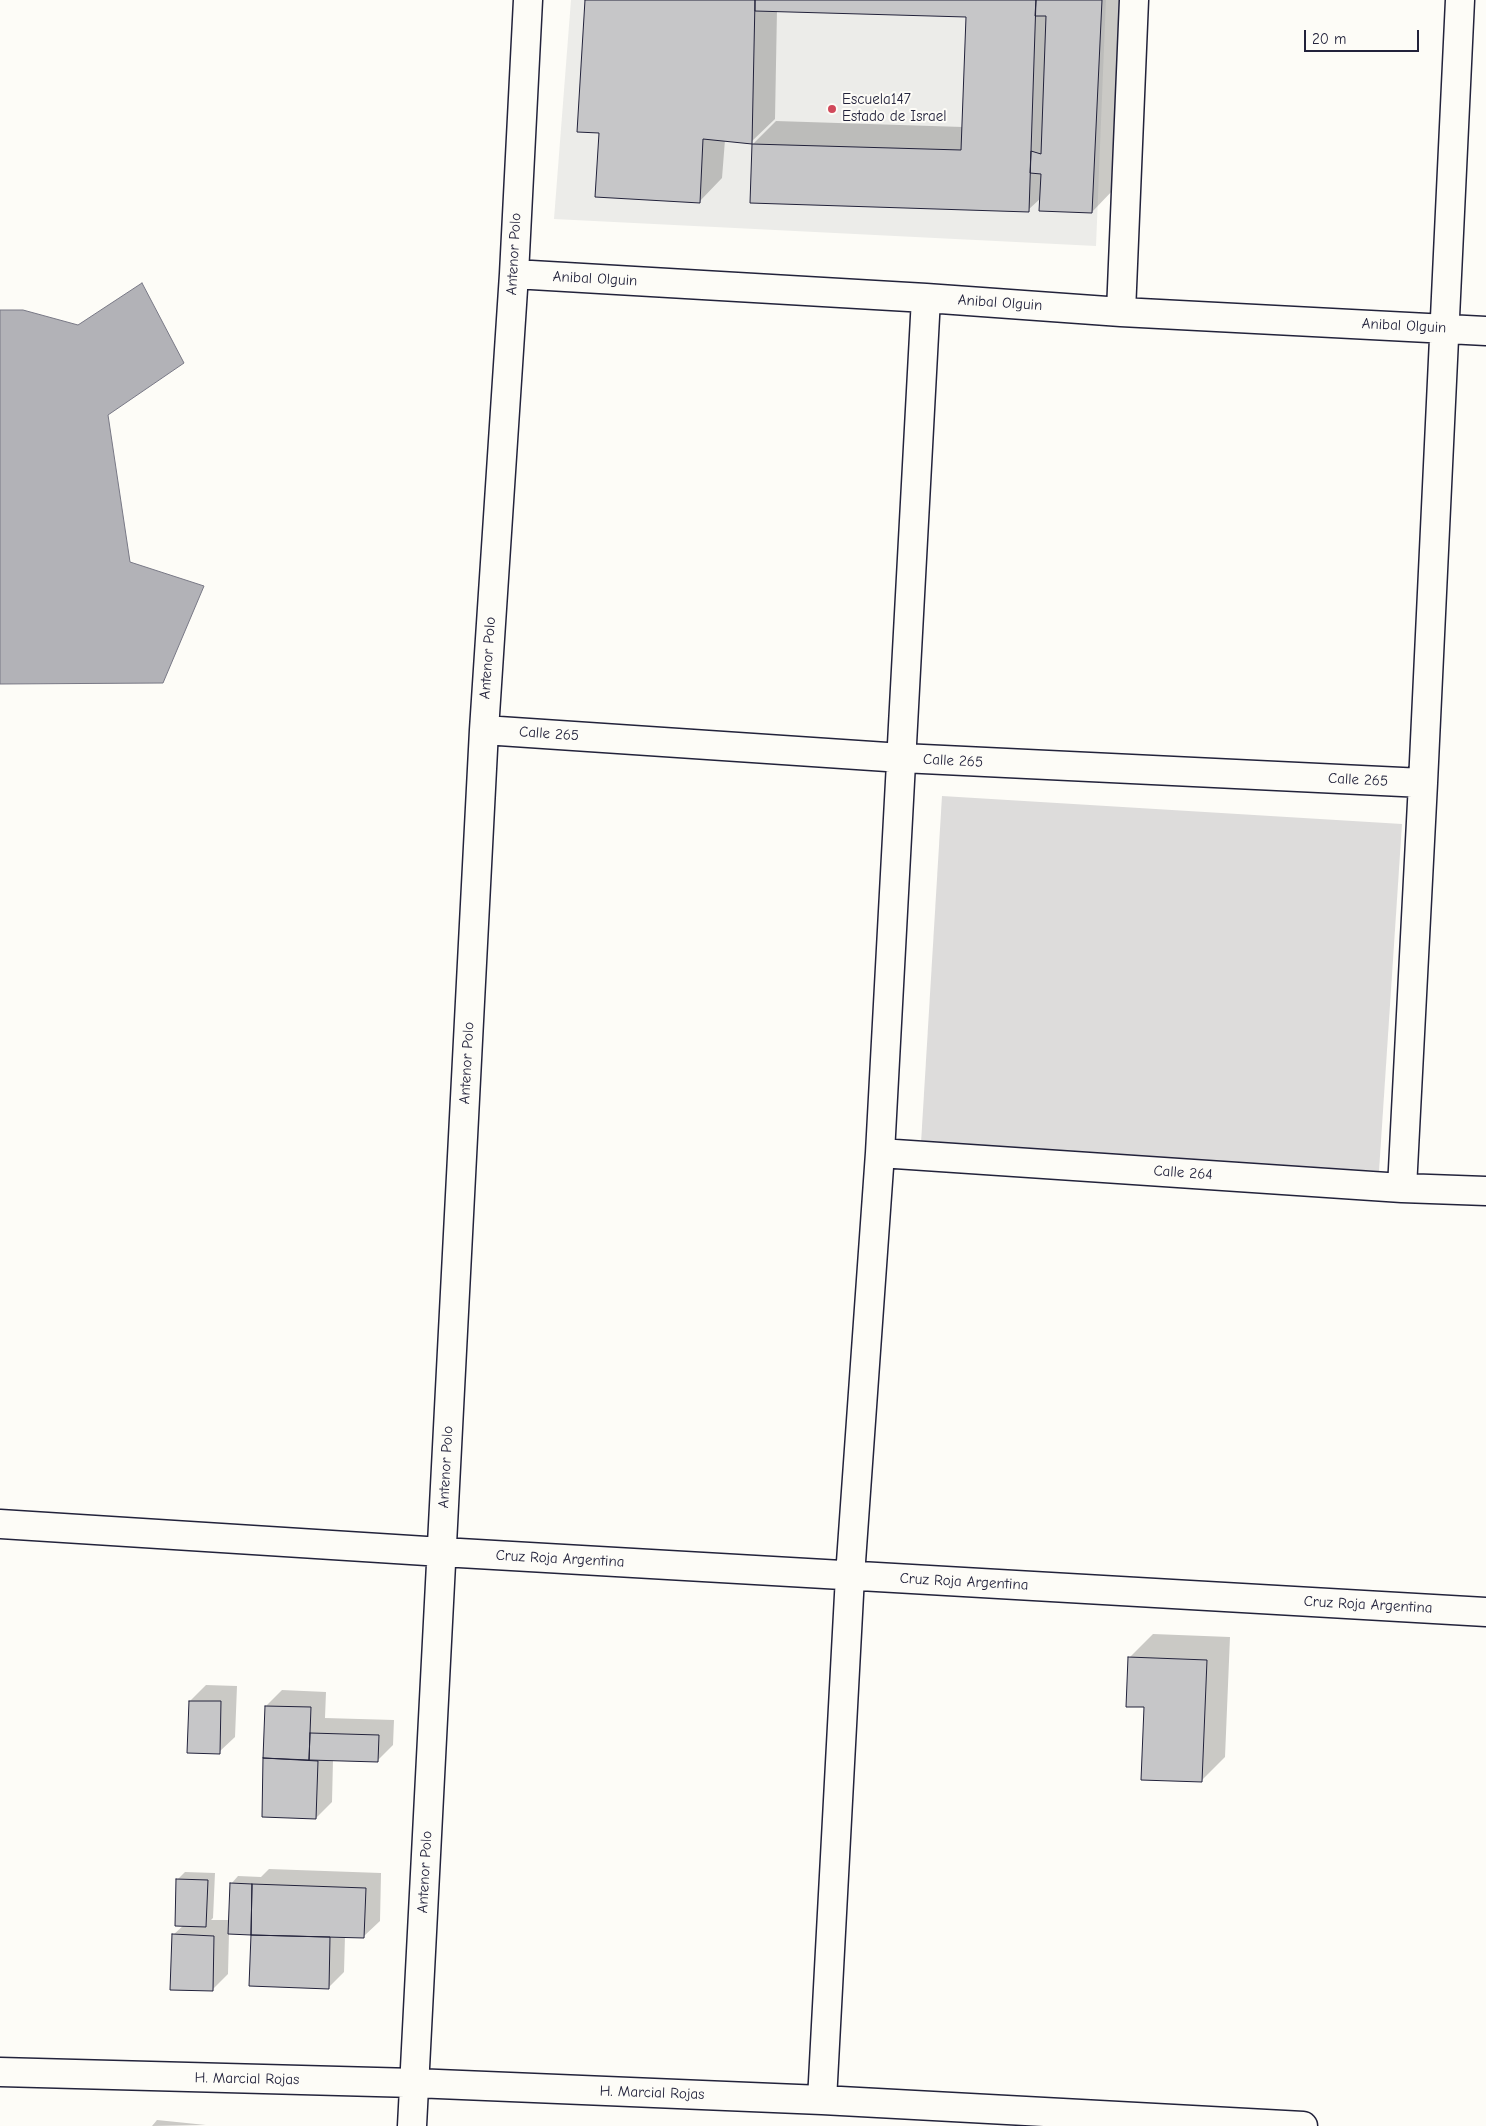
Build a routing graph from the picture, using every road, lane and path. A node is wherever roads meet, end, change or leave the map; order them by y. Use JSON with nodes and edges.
{"nodes":[{"id":1,"x":528,"y":0,"type":"edge"},
{"id":2,"x":1134,"y":0,"type":"edge"},
{"id":3,"x":1460,"y":0,"type":"edge"},
{"id":4,"x":514,"y":274,"type":"junction"},
{"id":5,"x":926,"y":298,"type":"junction"},
{"id":6,"x":1122,"y":312,"type":"junction"},
{"id":7,"x":1443,"y":328,"type":"junction"},
{"id":8,"x":1486,"y":331,"type":"edge"},
{"id":9,"x":484,"y":730,"type":"junction"},
{"id":10,"x":902,"y":758,"type":"junction"},
{"id":11,"x":1423,"y":783,"type":"junction"},
{"id":12,"x":880,"y":1153,"type":"junction"},
{"id":13,"x":1402,"y":1188,"type":"junction"},
{"id":14,"x":1486,"y":1191,"type":"edge"},
{"id":15,"x":0,"y":1524,"type":"edge"},
{"id":16,"x":442,"y":1552,"type":"junction"},
{"id":17,"x":850,"y":1576,"type":"junction"},
{"id":18,"x":1486,"y":1612,"type":"edge"},
{"id":19,"x":0,"y":2072,"type":"edge"},
{"id":20,"x":414,"y":2083,"type":"junction"},
{"id":21,"x":822,"y":2100,"type":"junction"},
{"id":22,"x":1096,"y":2120,"type":"edge"},
{"id":23,"x":412,"y":2126,"type":"edge"},
{"id":24,"x":1303,"y":2126,"type":"edge"}],
"edges":[{"from":1,"to":4,"type":"street","name":"Antenor Polo"},
{"from":2,"to":6,"type":"street"},
{"from":3,"to":7,"type":"street"},
{"from":4,"to":5,"type":"street","name":"Anibal Olguin"},
{"from":4,"to":9,"type":"street","name":"Antenor Polo"},
{"from":5,"to":6,"type":"street","name":"Anibal Olguin"},
{"from":5,"to":10,"type":"street"},
{"from":6,"to":7,"type":"street","name":"Anibal Olguin"},
{"from":7,"to":8,"type":"street","name":"Anibal Olguin"},
{"from":7,"to":11,"type":"street"},
{"from":9,"to":10,"type":"street","name":"Calle 265"},
{"from":9,"to":16,"type":"street","name":"Antenor Polo"},
{"from":10,"to":11,"type":"street","name":"Calle 265"},
{"from":10,"to":12,"type":"street"},
{"from":11,"to":13,"type":"street"},
{"from":12,"to":13,"type":"street","name":"Calle 264"},
{"from":12,"to":17,"type":"street"},
{"from":13,"to":14,"type":"street","name":"Calle 264"},
{"from":15,"to":16,"type":"street","name":"Cruz Roja Argentina"},
{"from":16,"to":17,"type":"street","name":"Cruz Roja Argentina"},
{"from":16,"to":20,"type":"street","name":"Antenor Polo"},
{"from":17,"to":18,"type":"street","name":"Cruz Roja Argentina"},
{"from":17,"to":21,"type":"street"},
{"from":19,"to":20,"type":"street","name":"H. Marcial Rojas"},
{"from":20,"to":21,"type":"street","name":"H. Marcial Rojas"},
{"from":20,"to":23,"type":"street","name":"Antenor Polo"},
{"from":21,"to":22,"type":"street","name":"H. Marcial Rojas"},
{"from":22,"to":24,"type":"street","name":"H. Marcial Rojas"}]}
